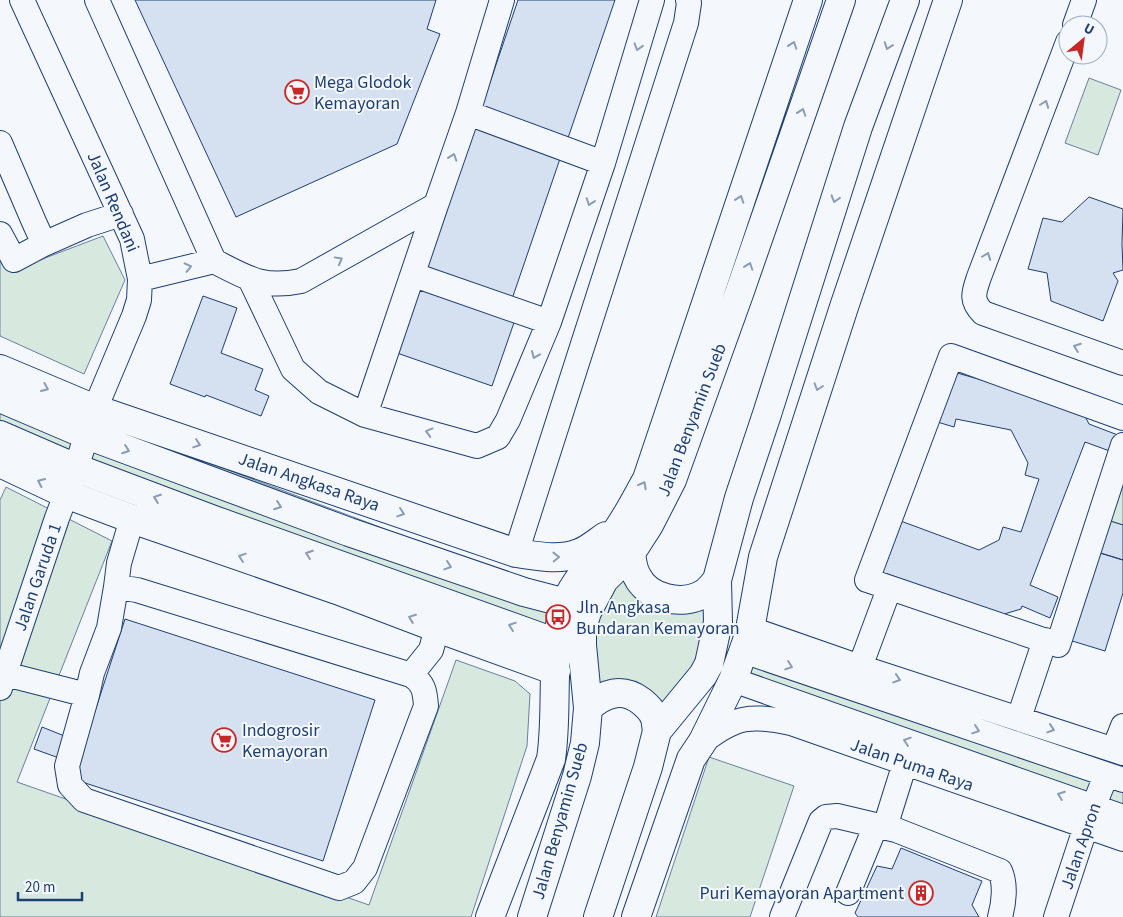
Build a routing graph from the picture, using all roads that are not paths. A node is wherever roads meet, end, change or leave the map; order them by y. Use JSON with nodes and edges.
{"nodes":[{"id":1,"x":22,"y":0,"type":"edge"},
{"id":2,"x":97,"y":0,"type":"edge"},
{"id":3,"x":502,"y":0,"type":"edge"},
{"id":4,"x":652,"y":0,"type":"edge"},
{"id":5,"x":688,"y":0,"type":"edge"},
{"id":6,"x":808,"y":0,"type":"edge"},
{"id":7,"x":841,"y":0,"type":"edge"},
{"id":8,"x":904,"y":0,"type":"edge"},
{"id":9,"x":948,"y":0,"type":"edge"},
{"id":10,"x":1084,"y":0,"type":"edge"},
{"id":11,"x":1079,"y":15,"type":"edge"},
{"id":12,"x":1059,"y":65,"type":"edge"},
{"id":13,"x":468,"y":113,"type":"junction"},
{"id":14,"x":0,"y":142,"type":"edge"},
{"id":15,"x":603,"y":163,"type":"junction"},
{"id":16,"x":436,"y":205,"type":"junction"},
{"id":17,"x":121,"y":214,"type":"junction"},
{"id":18,"x":0,"y":234,"type":"edge"},
{"id":19,"x":44,"y":244,"type":"junction"},
{"id":20,"x":214,"y":261,"type":"junction"},
{"id":21,"x":414,"y":274,"type":"junction"},
{"id":22,"x":140,"y":279,"type":"junction"},
{"id":23,"x":251,"y":281,"type":"junction"},
{"id":24,"x":740,"y":291,"type":"junction"},
{"id":25,"x":844,"y":307,"type":"junction"},
{"id":26,"x":549,"y":322,"type":"junction"},
{"id":27,"x":695,"y":333,"type":"junction"},
{"id":28,"x":1123,"y":363,"type":"edge"},
{"id":29,"x":0,"y":369,"type":"edge"},
{"id":30,"x":0,"y":398,"type":"edge"},
{"id":31,"x":95,"y":409,"type":"junction"},
{"id":32,"x":767,"y":414,"type":"junction"},
{"id":33,"x":365,"y":415,"type":"junction"},
{"id":34,"x":1123,"y":418,"type":"edge"},
{"id":35,"x":0,"y":435,"type":"edge"},
{"id":36,"x":87,"y":435,"type":"junction"},
{"id":37,"x":1123,"y":445,"type":"edge"},
{"id":38,"x":0,"y":463,"type":"edge"},
{"id":39,"x":76,"y":468,"type":"junction"},
{"id":40,"x":66,"y":494,"type":"junction"},
{"id":41,"x":132,"y":519,"type":"junction"},
{"id":42,"x":619,"y":528,"type":"junction"},
{"id":43,"x":516,"y":553,"type":"junction"},
{"id":44,"x":631,"y":553,"type":"junction"},
{"id":45,"x":341,"y":578,"type":"junction"},
{"id":46,"x":717,"y":580,"type":"junction"},
{"id":47,"x":116,"y":587,"type":"junction"},
{"id":48,"x":889,"y":589,"type":"junction"},
{"id":49,"x":558,"y":600,"type":"junction"},
{"id":50,"x":437,"y":628,"type":"junction"},
{"id":51,"x":548,"y":640,"type":"junction"},
{"id":52,"x":747,"y":640,"type":"junction"},
{"id":53,"x":1045,"y":640,"type":"junction"},
{"id":54,"x":860,"y":667,"type":"junction"},
{"id":55,"x":556,"y":671,"type":"junction"},
{"id":56,"x":411,"y":675,"type":"junction"},
{"id":57,"x":733,"y":680,"type":"junction"},
{"id":58,"x":3,"y":681,"type":"edge"},
{"id":59,"x":87,"y":695,"type":"junction"},
{"id":60,"x":588,"y":708,"type":"junction"},
{"id":61,"x":1019,"y":718,"type":"junction"},
{"id":62,"x":1123,"y":726,"type":"edge"},
{"id":63,"x":657,"y":731,"type":"junction"},
{"id":64,"x":703,"y":742,"type":"junction"},
{"id":65,"x":1118,"y":751,"type":"edge"},
{"id":66,"x":911,"y":765,"type":"junction"},
{"id":67,"x":1115,"y":778,"type":"edge"},
{"id":68,"x":1090,"y":816,"type":"junction"},
{"id":69,"x":1123,"y":817,"type":"edge"},
{"id":70,"x":886,"y":827,"type":"junction"},
{"id":71,"x":1123,"y":839,"type":"edge"},
{"id":72,"x":848,"y":892,"type":"dead end"},
{"id":73,"x":490,"y":917,"type":"edge"},
{"id":74,"x":532,"y":917,"type":"edge"},
{"id":75,"x":598,"y":917,"type":"edge"},
{"id":76,"x":636,"y":917,"type":"edge"},
{"id":77,"x":782,"y":917,"type":"edge"},
{"id":78,"x":1000,"y":917,"type":"edge"},
{"id":79,"x":1056,"y":917,"type":"edge"}],
"edges":[{"from":1,"to":17,"type":"street","name":"Jalan Rendani"},
{"from":2,"to":20,"type":"street"},
{"from":3,"to":13,"type":"street"},
{"from":4,"to":15,"type":"street","one_way":true},
{"from":5,"to":43,"type":"street"},
{"from":27,"to":6,"type":"main road","name":"Jalan Benyamin Sueb","one_way":true},
{"from":24,"to":7,"type":"main road","name":"Jalan Benyamin Sueb","one_way":true},
{"from":8,"to":32,"type":"main road","one_way":true},
{"from":9,"to":25,"type":"main road"},
{"from":10,"to":11,"type":"street"},
{"from":28,"to":12,"type":"street","one_way":true},
{"from":13,"to":15,"type":"street"},
{"from":16,"to":13,"type":"street","one_way":true},
{"from":14,"to":19,"type":"street"},
{"from":15,"to":26,"type":"street","one_way":true},
{"from":16,"to":21,"type":"street"},
{"from":23,"to":16,"type":"street","one_way":true},
{"from":17,"to":19,"type":"street"},
{"from":17,"to":22,"type":"street","name":"Jalan Rendani"},
{"from":18,"to":19,"type":"street"},
{"from":22,"to":20,"type":"street","one_way":true},
{"from":20,"to":23,"type":"street"},
{"from":21,"to":26,"type":"street"},
{"from":21,"to":33,"type":"street"},
{"from":22,"to":31,"type":"street","name":"Jalan Rendani"},
{"from":23,"to":33,"type":"street"},
{"from":24,"to":27,"type":"main road"},
{"from":24,"to":44,"type":"main road","name":"Jalan Benyamin Sueb"},
{"from":25,"to":32,"type":"main road"},
{"from":25,"to":52,"type":"main road","one_way":true},
{"from":26,"to":33,"type":"street","one_way":true},
{"from":42,"to":27,"type":"main road","name":"Jalan Benyamin Sueb","one_way":true},
{"from":29,"to":31,"type":"main road","name":"Jalan Angkasa Raya","one_way":true},
{"from":30,"to":36,"type":"main road","name":"Jalan Angkasa Raya"},
{"from":31,"to":36,"type":"street","name":"Jalan Rendani"},
{"from":31,"to":43,"type":"main road","name":"Jalan Angkasa Raya","one_way":true},
{"from":32,"to":46,"type":"main road"},
{"from":34,"to":48,"type":"street"},
{"from":35,"to":39,"type":"main road"},
{"from":36,"to":39,"type":"street","name":"Jalan Rendani"},
{"from":36,"to":49,"type":"main road","name":"Jalan Angkasa Raya","one_way":true},
{"from":37,"to":53,"type":"street"},
{"from":40,"to":38,"type":"main road","one_way":true},
{"from":39,"to":40,"type":"street","name":"Jalan Rendani"},
{"from":45,"to":39,"type":"main road","one_way":true},
{"from":40,"to":41,"type":"main road"},
{"from":40,"to":58,"type":"street","name":"Jalan Garuda 1"},
{"from":45,"to":41,"type":"main road","one_way":true},
{"from":41,"to":47,"type":"street"},
{"from":43,"to":42,"type":"main road","name":"Jalan Angkasa Raya","one_way":true},
{"from":42,"to":49,"type":"main road","name":"Jalan Benyamin Sueb"},
{"from":44,"to":46,"type":"main road"},
{"from":44,"to":60,"type":"main road","name":"Jalan Benyamin Sueb"},
{"from":50,"to":45,"type":"main road","one_way":true},
{"from":51,"to":45,"type":"main road","one_way":true},
{"from":46,"to":63,"type":"main road"},
{"from":47,"to":56,"type":"street"},
{"from":47,"to":59,"type":"street"},
{"from":48,"to":53,"type":"street"},
{"from":48,"to":54,"type":"street"},
{"from":49,"to":51,"type":"main road","name":"Jalan Benyamin Sueb"},
{"from":50,"to":55,"type":"main road"},
{"from":50,"to":56,"type":"street"},
{"from":51,"to":55,"type":"main road","name":"Jalan Benyamin Sueb"},
{"from":52,"to":54,"type":"street"},
{"from":52,"to":57,"type":"main road"},
{"from":52,"to":67,"type":"street","one_way":true},
{"from":53,"to":61,"type":"street"},
{"from":54,"to":61,"type":"street","one_way":true},
{"from":55,"to":73,"type":"main road","name":"Jalan Benyamin Sueb"},
{"from":56,"to":59,"type":"street"},
{"from":57,"to":64,"type":"main road"},
{"from":68,"to":57,"type":"street","name":"Jalan Puma Raya","one_way":true},
{"from":58,"to":59,"type":"street"},
{"from":60,"to":63,"type":"main road"},
{"from":60,"to":74,"type":"main road","name":"Jalan Benyamin Sueb"},
{"from":61,"to":65,"type":"street","one_way":true},
{"from":62,"to":65,"type":"street"},
{"from":63,"to":75,"type":"main road"},
{"from":64,"to":66,"type":"street","name":"Jalan Puma Raya"},
{"from":64,"to":76,"type":"main road"},
{"from":66,"to":68,"type":"street","name":"Jalan Puma Raya"},
{"from":66,"to":70,"type":"street"},
{"from":67,"to":68,"type":"street","name":"Jalan Apron"},
{"from":68,"to":69,"type":"street","name":"Jalan Puma Raya"},
{"from":68,"to":71,"type":"street","name":"Jalan Puma Raya"},
{"from":68,"to":79,"type":"street","name":"Jalan Apron"},
{"from":70,"to":72,"type":"street"},
{"from":70,"to":77,"type":"street"},
{"from":70,"to":78,"type":"street"}]}
